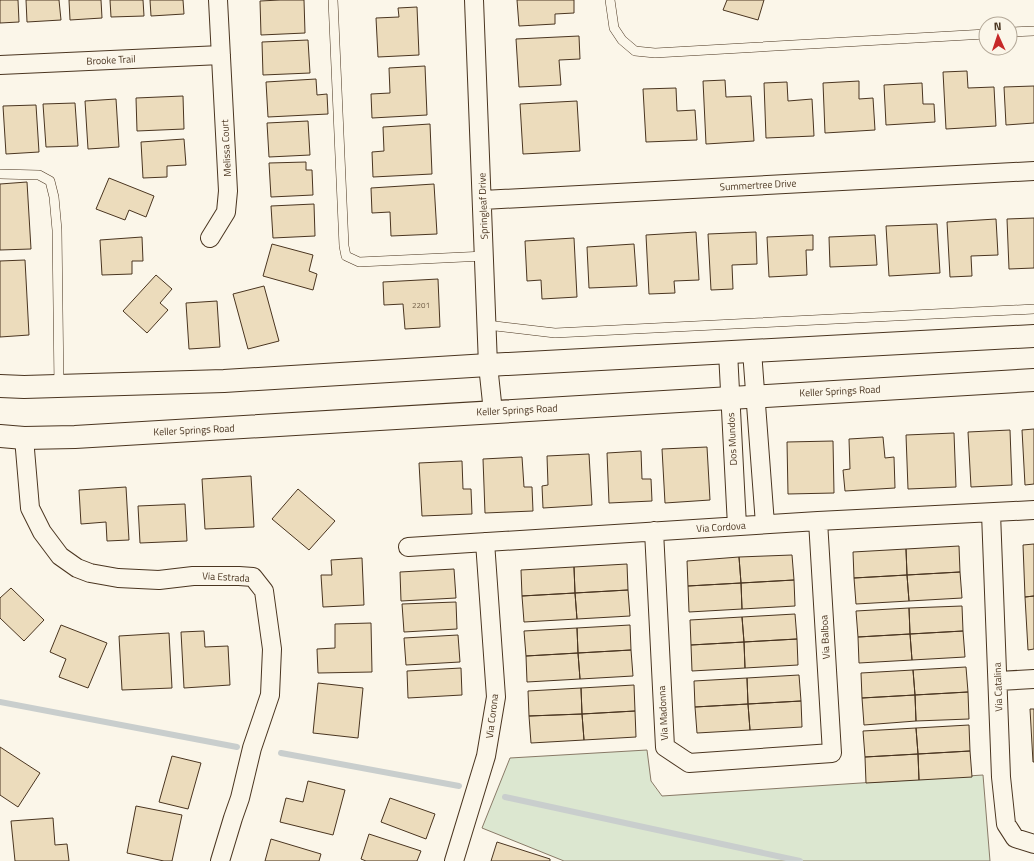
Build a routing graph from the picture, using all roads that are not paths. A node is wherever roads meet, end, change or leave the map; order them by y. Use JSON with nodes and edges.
{"nodes":[{"id":1,"x":218,"y":0,"type":"edge"},
{"id":2,"x":333,"y":0,"type":"edge"},
{"id":3,"x":474,"y":0,"type":"edge"},
{"id":4,"x":610,"y":0,"type":"edge"},
{"id":5,"x":1034,"y":31,"type":"edge"},
{"id":6,"x":1018,"y":32,"type":"edge"},
{"id":7,"x":978,"y":34,"type":"edge"},
{"id":8,"x":221,"y":55,"type":"junction"},
{"id":9,"x":0,"y":65,"type":"edge"},
{"id":10,"x":1034,"y":171,"type":"edge"},
{"id":11,"x":0,"y":174,"type":"edge"},
{"id":12,"x":483,"y":200,"type":"junction"},
{"id":13,"x":210,"y":238,"type":"dead end"},
{"id":14,"x":485,"y":256,"type":"junction"},
{"id":15,"x":1034,"y":309,"type":"edge"},
{"id":16,"x":487,"y":325,"type":"junction"},
{"id":17,"x":1034,"y":336,"type":"edge"},
{"id":18,"x":752,"y":351,"type":"junction"},
{"id":19,"x":728,"y":352,"type":"junction"},
{"id":20,"x":488,"y":365,"type":"junction"},
{"id":21,"x":1034,"y":380,"type":"edge"},
{"id":22,"x":0,"y":386,"type":"edge"},
{"id":23,"x":59,"y":386,"type":"junction"},
{"id":24,"x":756,"y":396,"type":"junction"},
{"id":25,"x":730,"y":398,"type":"junction"},
{"id":26,"x":493,"y":412,"type":"junction"},
{"id":27,"x":0,"y":436,"type":"edge"},
{"id":28,"x":24,"y":438,"type":"junction"},
{"id":29,"x":1034,"y":510,"type":"edge"},
{"id":30,"x":992,"y":513,"type":"junction"},
{"id":31,"x":818,"y":521,"type":"junction"},
{"id":32,"x":765,"y":524,"type":"junction"},
{"id":33,"x":737,"y":526,"type":"junction"},
{"id":34,"x":654,"y":531,"type":"junction"},
{"id":35,"x":485,"y":542,"type":"junction"},
{"id":36,"x":408,"y":547,"type":"dead end"},
{"id":37,"x":1034,"y":679,"type":"edge"},
{"id":38,"x":998,"y":681,"type":"junction"},
{"id":39,"x":832,"y":753,"type":"joint"},
{"id":40,"x":1034,"y":844,"type":"edge"},
{"id":41,"x":220,"y":861,"type":"edge"},
{"id":42,"x":454,"y":861,"type":"edge"}],
"edges":[{"from":1,"to":8,"type":"street","name":"Melissa Court"},
{"from":2,"to":14,"type":"lane"},
{"from":3,"to":12,"type":"street","name":"Springleaf Drive"},
{"from":4,"to":7,"type":"lane"},
{"from":5,"to":6,"type":"lane"},
{"from":8,"to":9,"type":"street","name":"Brooke Trail"},
{"from":8,"to":13,"type":"street","name":"Melissa Court"},
{"from":10,"to":12,"type":"street","name":"Summertree Drive"},
{"from":11,"to":23,"type":"lane"},
{"from":12,"to":14,"type":"street","name":"Springleaf Drive"},
{"from":14,"to":16,"type":"street","name":"Springleaf Drive"},
{"from":15,"to":16,"type":"lane"},
{"from":16,"to":20,"type":"street","name":"Springleaf Drive"},
{"from":17,"to":18,"type":"main road"},
{"from":18,"to":19,"type":"main road"},
{"from":18,"to":24,"type":"street"},
{"from":19,"to":20,"type":"main road"},
{"from":19,"to":25,"type":"street","name":"Dos Mundos"},
{"from":20,"to":23,"type":"main road"},
{"from":20,"to":26,"type":"street","name":"Springleaf Drive"},
{"from":21,"to":24,"type":"main road","name":"Keller Springs Road"},
{"from":22,"to":23,"type":"main road"},
{"from":24,"to":25,"type":"main road","name":"Keller Springs Road"},
{"from":24,"to":32,"type":"street"},
{"from":25,"to":26,"type":"main road","name":"Keller Springs Road"},
{"from":25,"to":33,"type":"street","name":"Dos Mundos"},
{"from":26,"to":28,"type":"main road","name":"Keller Springs Road"},
{"from":27,"to":28,"type":"main road","name":"Keller Springs Road"},
{"from":28,"to":41,"type":"street","name":"Via Estrada"},
{"from":29,"to":30,"type":"street","name":"Via Cordova"},
{"from":30,"to":31,"type":"street","name":"Via Cordova"},
{"from":30,"to":38,"type":"street","name":"Via Catalina"},
{"from":31,"to":32,"type":"street","name":"Via Cordova"},
{"from":31,"to":39,"type":"street","name":"Via Balboa"},
{"from":32,"to":33,"type":"street","name":"Via Cordova"},
{"from":33,"to":34,"type":"street","name":"Via Cordova"},
{"from":34,"to":35,"type":"street","name":"Via Cordova"},
{"from":34,"to":39,"type":"street","name":"Via Madonna"},
{"from":35,"to":36,"type":"street","name":"Via Cordova"},
{"from":35,"to":42,"type":"street","name":"Via Corona"},
{"from":37,"to":38,"type":"street"},
{"from":38,"to":40,"type":"street","name":"Via Catalina"}]}
